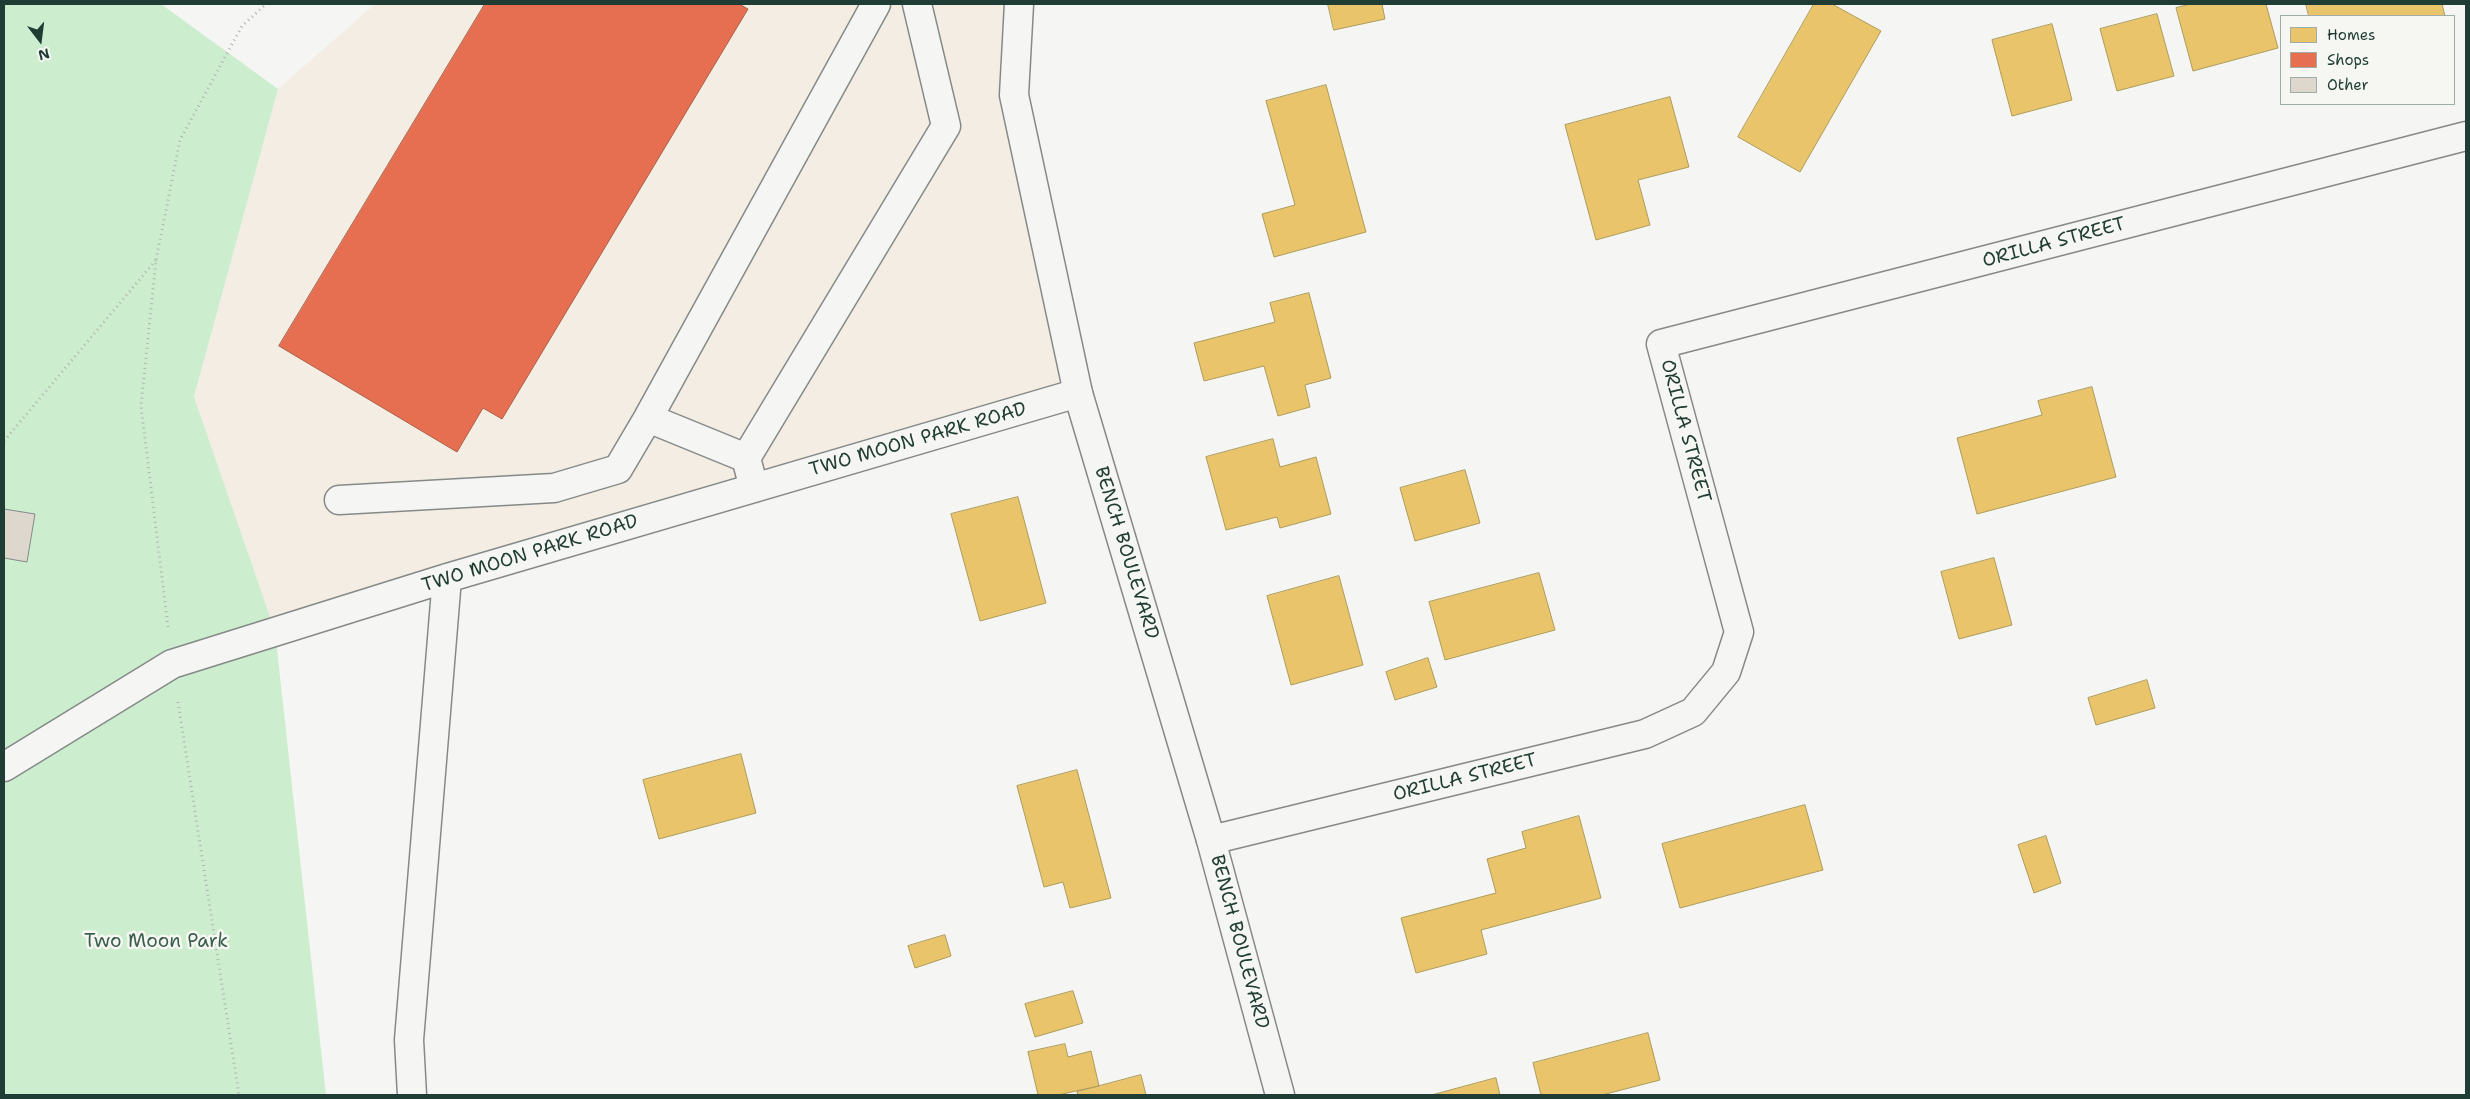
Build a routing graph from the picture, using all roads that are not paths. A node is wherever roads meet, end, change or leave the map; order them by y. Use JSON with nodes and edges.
{"nodes":[{"id":1,"x":876,"y":4,"type":"edge"},
{"id":2,"x":917,"y":4,"type":"edge"},
{"id":3,"x":1019,"y":4,"type":"edge"},
{"id":4,"x":2466,"y":136,"type":"edge"},
{"id":5,"x":1078,"y":393,"type":"junction"},
{"id":6,"x":648,"y":418,"type":"junction"},
{"id":7,"x":746,"y":458,"type":"junction"},
{"id":8,"x":754,"y":488,"type":"junction"},
{"id":9,"x":340,"y":500,"type":"dead end"},
{"id":10,"x":447,"y":578,"type":"junction"},
{"id":11,"x":4,"y":767,"type":"edge"},
{"id":12,"x":1212,"y":840,"type":"junction"},
{"id":13,"x":412,"y":1095,"type":"edge"},
{"id":14,"x":1280,"y":1095,"type":"edge"}],
"edges":[{"from":1,"to":6,"type":"street"},
{"from":2,"to":7,"type":"street"},
{"from":3,"to":5,"type":"street","name":"BENCH BOULEVARD"},
{"from":4,"to":12,"type":"street","name":"ORILLA STREET"},
{"from":5,"to":8,"type":"street","name":"TWO MOON PARK ROAD"},
{"from":5,"to":12,"type":"street","name":"BENCH BOULEVARD"},
{"from":6,"to":7,"type":"street"},
{"from":6,"to":9,"type":"street"},
{"from":7,"to":8,"type":"street"},
{"from":8,"to":10,"type":"street","name":"TWO MOON PARK ROAD"},
{"from":10,"to":11,"type":"street","name":"TWO MOON PARK ROAD"},
{"from":10,"to":13,"type":"street"},
{"from":12,"to":14,"type":"street","name":"BENCH BOULEVARD"}]}
